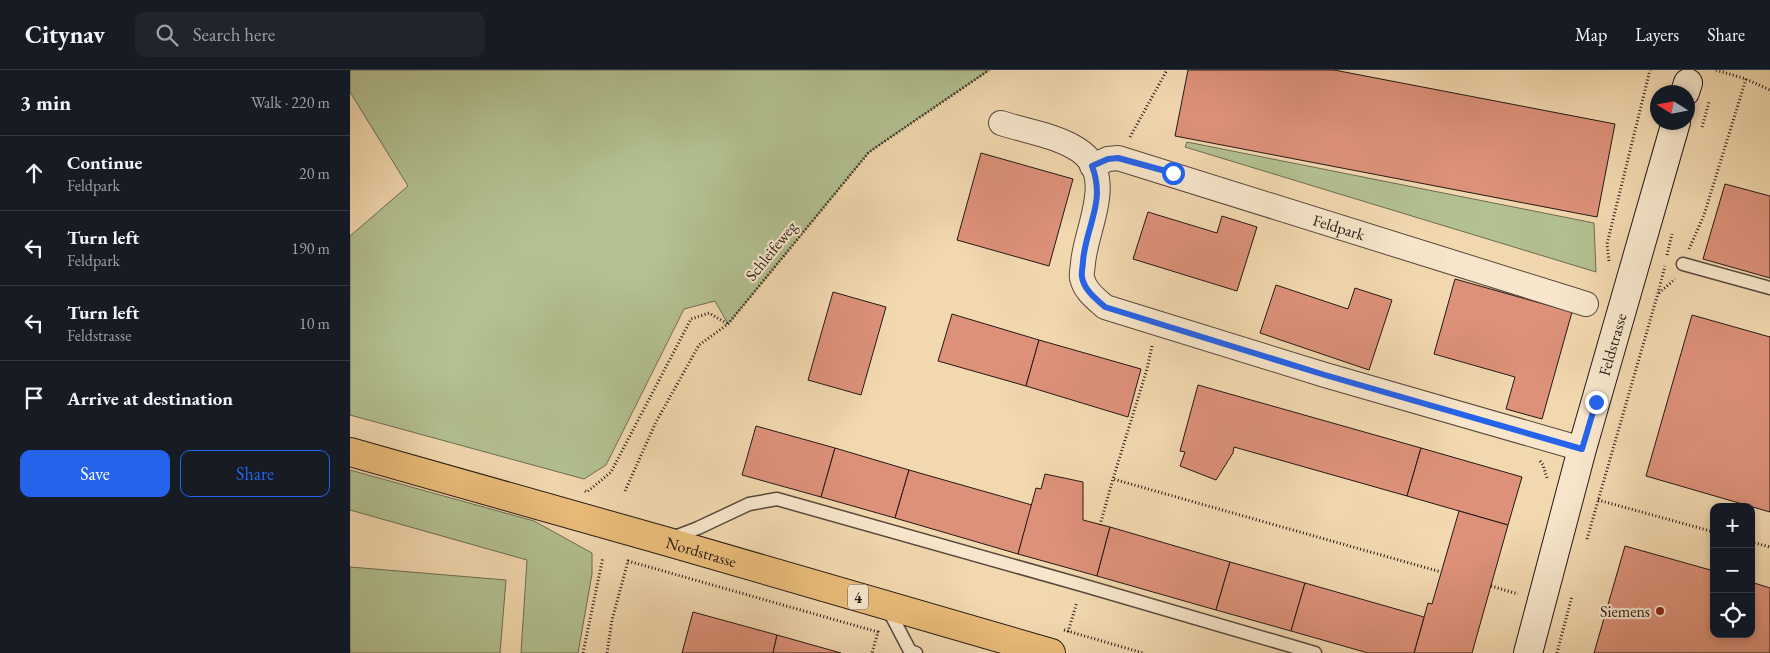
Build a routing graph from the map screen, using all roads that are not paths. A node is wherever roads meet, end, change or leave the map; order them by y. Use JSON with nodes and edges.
{"nodes":[{"id":1,"x":1000,"y":123,"type":"dead end"},
{"id":2,"x":1687,"y":130,"type":"edge"},
{"id":3,"x":1092,"y":166,"type":"junction"},
{"id":4,"x":1683,"y":264,"type":"road end"},
{"id":5,"x":1770,"y":288,"type":"edge"},
{"id":6,"x":1586,"y":304,"type":"dead end"},
{"id":7,"x":1582,"y":449,"type":"junction"},
{"id":8,"x":350,"y":452,"type":"edge"},
{"id":9,"x":665,"y":541,"type":"junction"},
{"id":10,"x":886,"y":605,"type":"junction"},
{"id":11,"x":1059,"y":646,"type":"edge"},
{"id":12,"x":916,"y":653,"type":"edge"},
{"id":13,"x":1315,"y":653,"type":"edge"},
{"id":14,"x":1528,"y":653,"type":"edge"}],
"edges":[{"from":1,"to":3,"type":"street"},
{"from":2,"to":7,"type":"street","name":"Feldstrasse"},
{"from":3,"to":6,"type":"street","name":"Feldpark"},
{"from":3,"to":7,"type":"street"},
{"from":4,"to":5,"type":"lane"},
{"from":7,"to":14,"type":"street","name":"Feldstrasse"},
{"from":8,"to":9,"type":"main road","name":"Nordstrasse","number":"4"},
{"from":9,"to":10,"type":"main road","name":"Nordstrasse","number":"4"},
{"from":9,"to":13,"type":"lane"},
{"from":10,"to":11,"type":"main road","name":"Nordstrasse","number":"4"},
{"from":10,"to":12,"type":"lane"}]}
